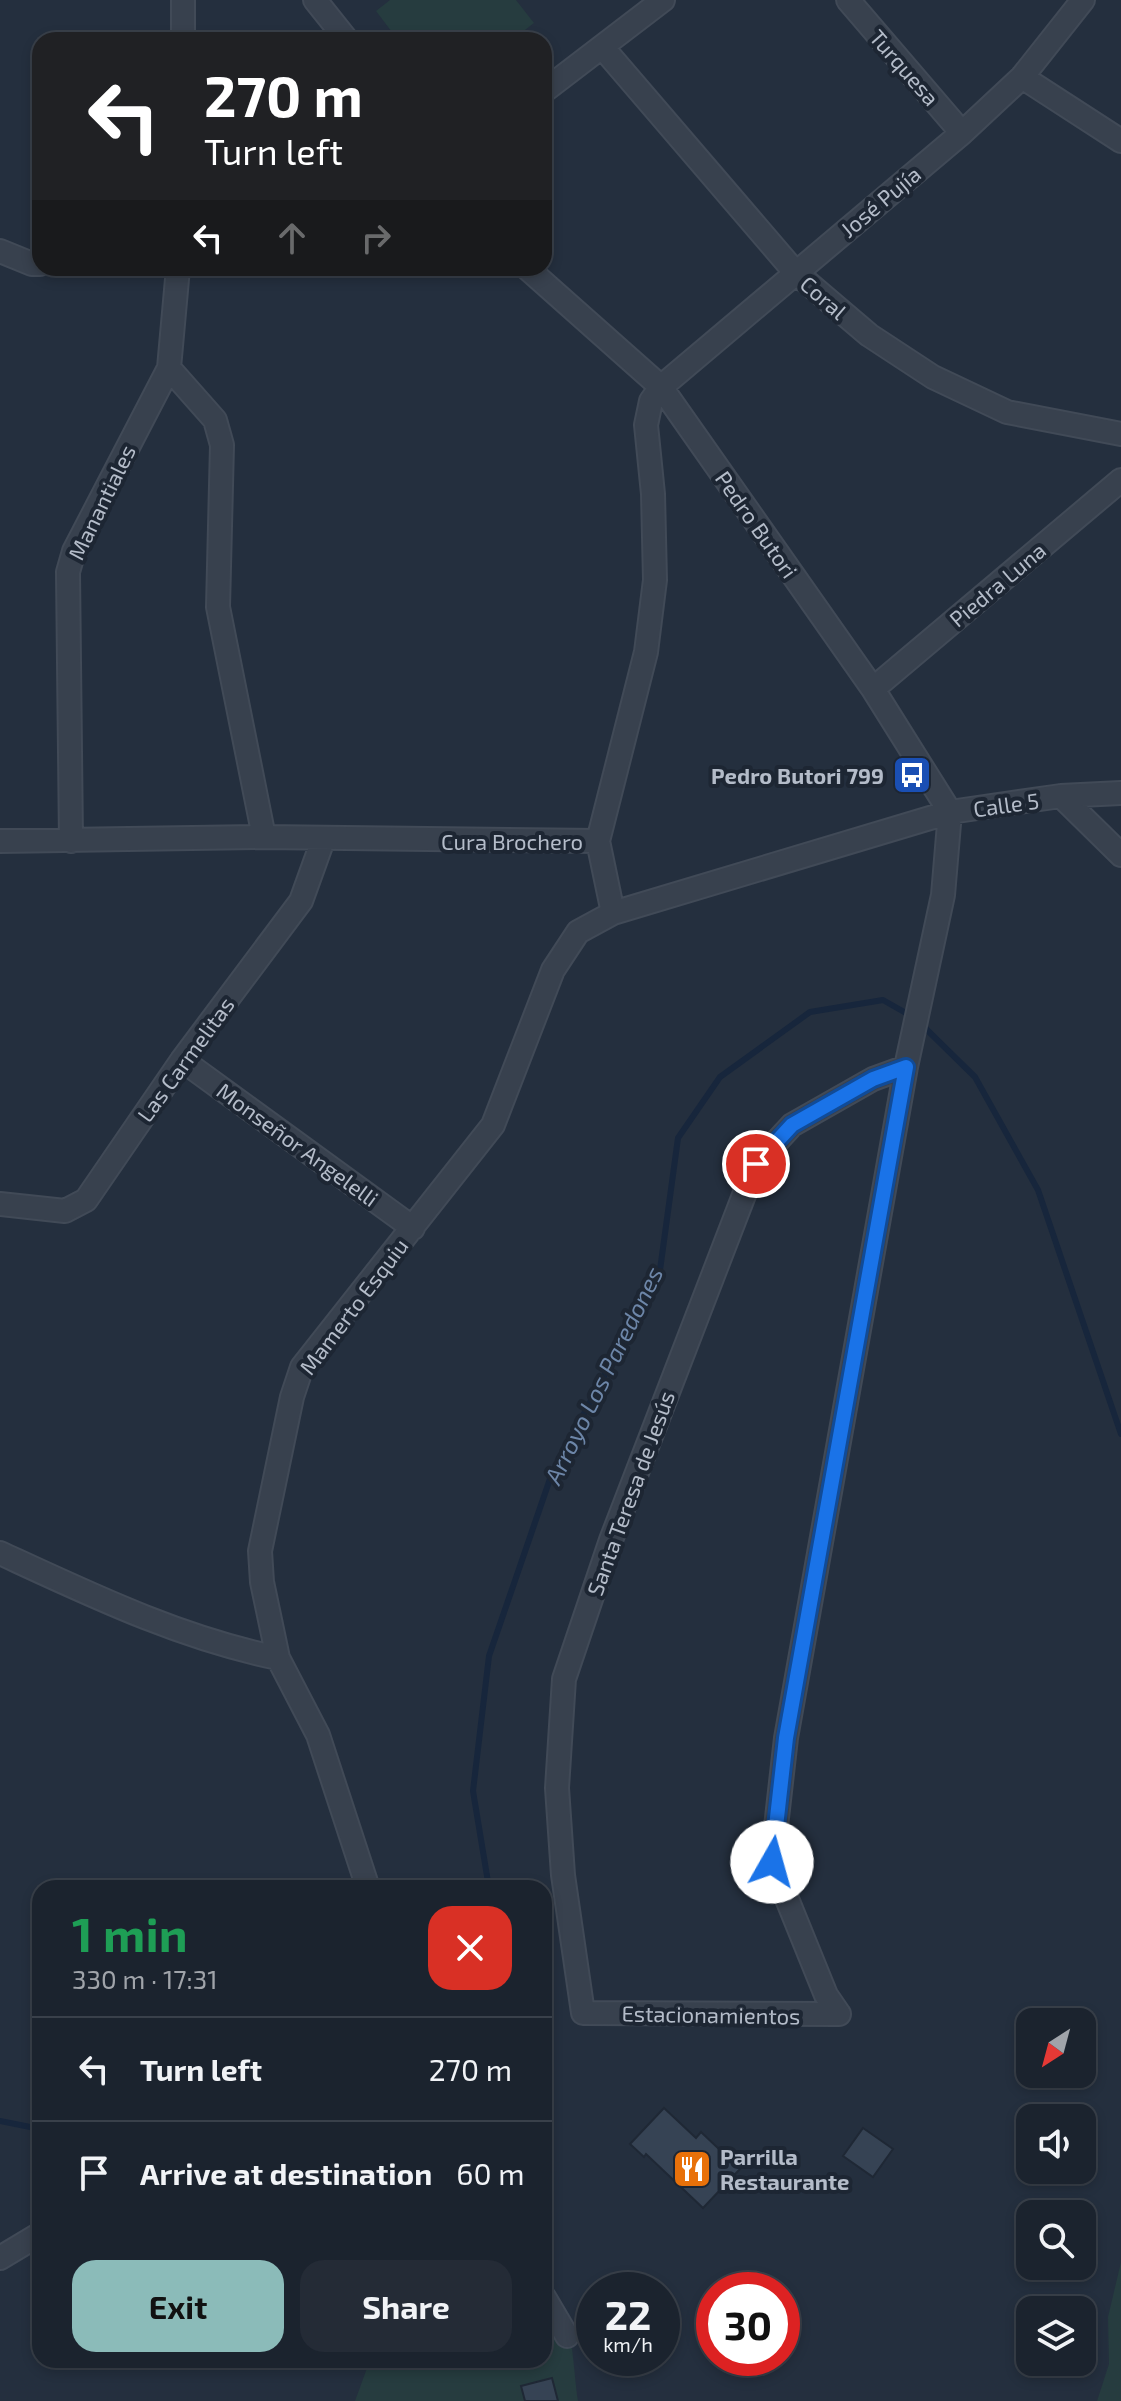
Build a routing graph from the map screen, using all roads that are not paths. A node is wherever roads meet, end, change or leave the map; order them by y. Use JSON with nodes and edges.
{"nodes":[{"id":1,"x":183,"y":0,"type":"edge"},
{"id":2,"x":315,"y":0,"type":"edge"},
{"id":3,"x":663,"y":0,"type":"edge"},
{"id":4,"x":848,"y":0,"type":"edge"},
{"id":5,"x":1083,"y":0,"type":"edge"},
{"id":6,"x":183,"y":32,"type":"edge"},
{"id":7,"x":341,"y":32,"type":"edge"},
{"id":8,"x":603,"y":48,"type":"junction"},
{"id":9,"x":1022,"y":77,"type":"junction"},
{"id":10,"x":552,"y":85,"type":"edge"},
{"id":11,"x":962,"y":133,"type":"junction"},
{"id":12,"x":1121,"y":141,"type":"edge"},
{"id":13,"x":0,"y":251,"type":"edge"},
{"id":14,"x":32,"y":261,"type":"edge"},
{"id":15,"x":795,"y":272,"type":"junction"},
{"id":16,"x":177,"y":276,"type":"edge"},
{"id":17,"x":536,"y":276,"type":"edge"},
{"id":18,"x":169,"y":368,"type":"junction"},
{"id":19,"x":661,"y":387,"type":"junction"},
{"id":20,"x":1121,"y":434,"type":"edge"},
{"id":21,"x":1121,"y":480,"type":"edge"},
{"id":22,"x":873,"y":689,"type":"junction"},
{"id":23,"x":1121,"y":793,"type":"edge"},
{"id":24,"x":1061,"y":796,"type":"junction"},
{"id":25,"x":950,"y":812,"type":"junction"},
{"id":26,"x":264,"y":837,"type":"junction"},
{"id":27,"x":323,"y":840,"type":"junction"},
{"id":28,"x":0,"y":841,"type":"edge"},
{"id":29,"x":71,"y":841,"type":"junction"},
{"id":30,"x":598,"y":841,"type":"junction"},
{"id":31,"x":1121,"y":855,"type":"edge"},
{"id":32,"x":613,"y":913,"type":"junction"},
{"id":33,"x":182,"y":1060,"type":"junction"},
{"id":34,"x":906,"y":1067,"type":"junction"},
{"id":35,"x":0,"y":1204,"type":"edge"},
{"id":36,"x":413,"y":1228,"type":"junction"},
{"id":37,"x":0,"y":1553,"type":"edge"},
{"id":38,"x":278,"y":1658,"type":"junction"},
{"id":39,"x":365,"y":1880,"type":"edge"},
{"id":40,"x":583,"y":2013,"type":"joint"},
{"id":41,"x":32,"y":2239,"type":"edge"},
{"id":42,"x":0,"y":2258,"type":"edge"},
{"id":43,"x":552,"y":2311,"type":"edge"},
{"id":44,"x":567,"y":2336,"type":"dead end"}],
"edges":[{"from":1,"to":6,"type":"street"},
{"from":2,"to":7,"type":"street"},
{"from":3,"to":8,"type":"street"},
{"from":4,"to":11,"type":"street","name":"Turquesa"},
{"from":5,"to":9,"type":"street","name":"José Pujía"},
{"from":8,"to":10,"type":"street"},
{"from":8,"to":15,"type":"street","name":"Coral"},
{"from":9,"to":11,"type":"street","name":"José Pujía"},
{"from":9,"to":12,"type":"street"},
{"from":11,"to":15,"type":"street","name":"José Pujía"},
{"from":13,"to":14,"type":"street"},
{"from":15,"to":19,"type":"street","name":"José Pujía"},
{"from":15,"to":20,"type":"street","name":"Coral"},
{"from":16,"to":18,"type":"street","name":"Manantiales"},
{"from":17,"to":19,"type":"street","name":"Pedro Butori"},
{"from":18,"to":26,"type":"street"},
{"from":18,"to":29,"type":"street","name":"Manantiales"},
{"from":19,"to":22,"type":"street","name":"Pedro Butori"},
{"from":19,"to":30,"type":"street"},
{"from":21,"to":22,"type":"street","name":"Piedra Luna"},
{"from":22,"to":25,"type":"street","name":"Pedro Butori"},
{"from":23,"to":24,"type":"street","name":"Calle 5"},
{"from":24,"to":25,"type":"street","name":"Calle 5"},
{"from":24,"to":31,"type":"street"},
{"from":25,"to":32,"type":"street"},
{"from":25,"to":34,"type":"street"},
{"from":26,"to":27,"type":"street","name":"Cura Brochero"},
{"from":26,"to":29,"type":"street","name":"Cura Brochero"},
{"from":27,"to":30,"type":"street","name":"Cura Brochero"},
{"from":27,"to":33,"type":"street","name":"Las Carmelitas"},
{"from":28,"to":29,"type":"street","name":"Cura Brochero"},
{"from":30,"to":32,"type":"street","name":"Cura Brochero"},
{"from":32,"to":36,"type":"street","name":"Mamerto Esquiu"},
{"from":33,"to":35,"type":"street","name":"Las Carmelitas"},
{"from":33,"to":36,"type":"street","name":"Monseñor Angelelli"},
{"from":34,"to":40,"type":"street","name":"Santa Teresa de Jesús"},
{"from":34,"to":40,"type":"street","name":"Estacionamientos"},
{"from":36,"to":38,"type":"street","name":"Mamerto Esquiu"},
{"from":37,"to":38,"type":"street"},
{"from":38,"to":39,"type":"street","name":"Mamerto Esquiu"},
{"from":41,"to":42,"type":"street"},
{"from":43,"to":44,"type":"street"}]}
